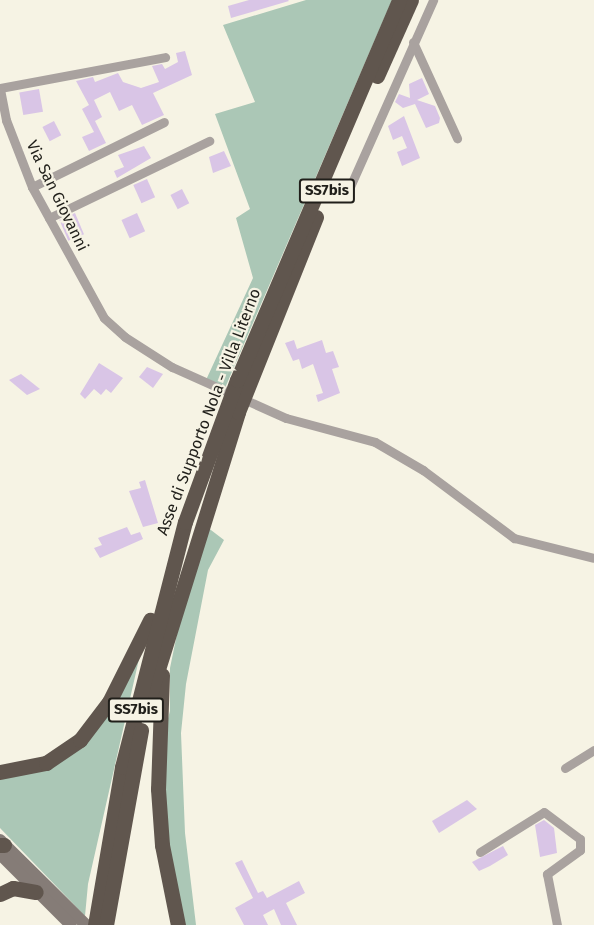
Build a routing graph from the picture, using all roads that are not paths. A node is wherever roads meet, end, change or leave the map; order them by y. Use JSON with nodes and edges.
{"nodes":[{"id":1,"x":399,"y":0,"type":"edge"},
{"id":2,"x":411,"y":0,"type":"edge"},
{"id":3,"x":433,"y":0,"type":"edge"},
{"id":4,"x":413,"y":42,"type":"junction"},
{"id":5,"x":165,"y":57,"type":"dead end"},
{"id":6,"x":0,"y":88,"type":"edge"},
{"id":7,"x":164,"y":122,"type":"dead end"},
{"id":8,"x":458,"y":138,"type":"dead end"},
{"id":9,"x":210,"y":141,"type":"dead end"},
{"id":10,"x":32,"y":187,"type":"junction"},
{"id":11,"x":349,"y":189,"type":"dead end"},
{"id":12,"x":49,"y":218,"type":"junction"},
{"id":13,"x":243,"y":382,"type":"junction"},
{"id":14,"x":232,"y":409,"type":"junction"},
{"id":15,"x":594,"y":558,"type":"edge"},
{"id":16,"x":169,"y":576,"type":"junction"},
{"id":17,"x":170,"y":621,"type":"junction"},
{"id":18,"x":594,"y":750,"type":"edge"},
{"id":19,"x":565,"y":768,"type":"dead end"},
{"id":20,"x":0,"y":772,"type":"edge"},
{"id":21,"x":1,"y":846,"type":"edge"},
{"id":22,"x":480,"y":852,"type":"dead end"},
{"id":23,"x":36,"y":892,"type":"junction"},
{"id":24,"x":0,"y":894,"type":"edge"},
{"id":25,"x":103,"y":904,"type":"junction"},
{"id":26,"x":71,"y":925,"type":"edge"},
{"id":27,"x":86,"y":925,"type":"edge"},
{"id":28,"x":95,"y":925,"type":"edge"},
{"id":29,"x":106,"y":925,"type":"edge"},
{"id":30,"x":178,"y":925,"type":"edge"},
{"id":31,"x":557,"y":925,"type":"edge"}],
"edges":[{"from":1,"to":13,"type":"highway","name":"Asse di Supporto Nola - Villa Literno","number":"SS7bis"},
{"from":2,"to":13,"type":"highway","name":"Asse di Supporto Nola - Villa Literno","number":"SS7bis"},
{"from":3,"to":4,"type":"street"},
{"from":4,"to":8,"type":"street"},
{"from":4,"to":11,"type":"street"},
{"from":5,"to":6,"type":"street"},
{"from":6,"to":10,"type":"street","name":"Via San Giovanni"},
{"from":7,"to":10,"type":"street"},
{"from":9,"to":12,"type":"street"},
{"from":10,"to":12,"type":"street","name":"Via San Giovanni"},
{"from":12,"to":15,"type":"street","name":"Via San Giovanni"},
{"from":13,"to":14,"type":"highway","name":"Asse di Supporto Nola - Villa Literno","number":"SS7bis"},
{"from":14,"to":16,"type":"highway","name":"Asse di Supporto Nola - Villa Literno","number":"SS7bis"},
{"from":14,"to":17,"type":"highway","name":"Asse di Supporto Nola - Villa Literno","number":"SS7bis"},
{"from":16,"to":20,"type":"highway"},
{"from":16,"to":25,"type":"highway","name":"Asse di Supporto Nola - Villa Literno","number":"SS7bis"},
{"from":17,"to":25,"type":"highway","name":"Asse di Supporto Nola - Villa Literno","number":"SS7bis"},
{"from":17,"to":30,"type":"highway"},
{"from":18,"to":19,"type":"street"},
{"from":21,"to":23,"type":"main road"},
{"from":21,"to":27,"type":"main road"},
{"from":22,"to":31,"type":"street"},
{"from":23,"to":24,"type":"highway"},
{"from":23,"to":26,"type":"main road"},
{"from":25,"to":28,"type":"highway","name":"Asse di Supporto Nola - Villa Literno","number":"SS7bis"},
{"from":25,"to":29,"type":"highway","name":"Asse di Supporto Nola - Villa Literno","number":"SS7bis"}]}
